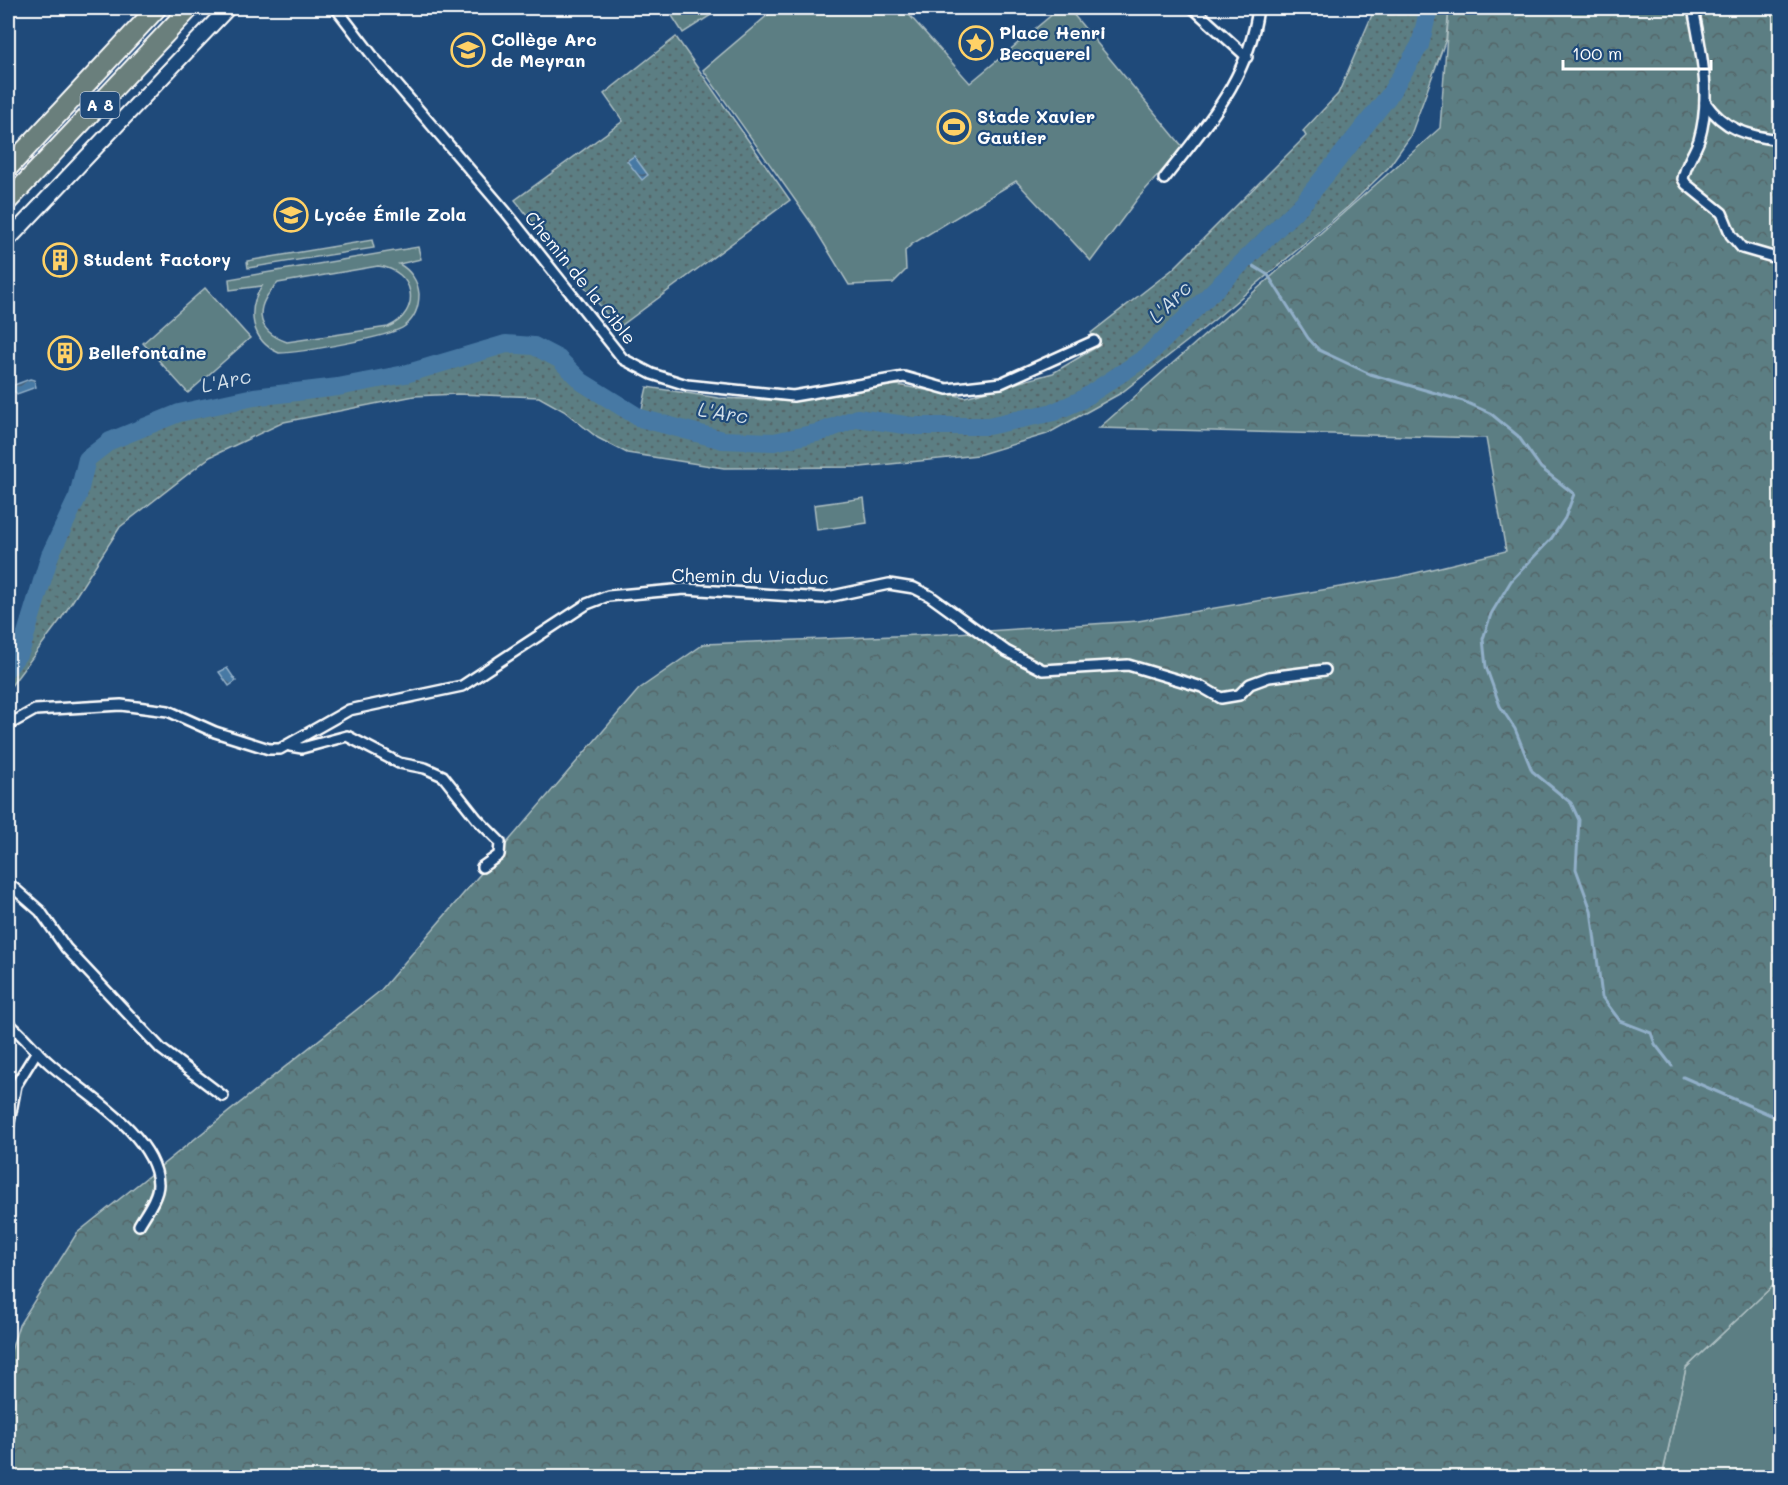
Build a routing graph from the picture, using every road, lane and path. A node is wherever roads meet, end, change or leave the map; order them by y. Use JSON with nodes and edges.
{"nodes":[{"id":1,"x":157,"y":8,"type":"edge"},
{"id":2,"x":190,"y":8,"type":"edge"},
{"id":3,"x":228,"y":8,"type":"edge"},
{"id":4,"x":336,"y":8,"type":"edge"},
{"id":5,"x":1193,"y":8,"type":"edge"},
{"id":6,"x":1258,"y":8,"type":"edge"},
{"id":7,"x":1693,"y":8,"type":"edge"},
{"id":8,"x":1247,"y":57,"type":"junction"},
{"id":9,"x":1704,"y":102,"type":"junction"},
{"id":10,"x":1780,"y":140,"type":"edge"},
{"id":11,"x":8,"y":168,"type":"edge"},
{"id":12,"x":1164,"y":179,"type":"dead end"},
{"id":13,"x":8,"y":201,"type":"edge"},
{"id":14,"x":8,"y":240,"type":"edge"},
{"id":15,"x":1780,"y":259,"type":"edge"},
{"id":16,"x":1094,"y":340,"type":"dead end"},
{"id":17,"x":1325,"y":670,"type":"dead end"},
{"id":18,"x":8,"y":725,"type":"edge"},
{"id":19,"x":290,"y":746,"type":"junction"},
{"id":20,"x":482,"y":867,"type":"dead end"},
{"id":21,"x":8,"y":883,"type":"edge"},
{"id":22,"x":8,"y":1023,"type":"edge"},
{"id":23,"x":37,"y":1051,"type":"junction"},
{"id":24,"x":223,"y":1096,"type":"dead end"},
{"id":25,"x":8,"y":1128,"type":"edge"},
{"id":26,"x":139,"y":1225,"type":"dead end"}],
"edges":[{"from":1,"to":11,"type":"highway","number":"A 8"},
{"from":2,"to":13,"type":"highway","number":"A 8"},
{"from":3,"to":14,"type":"main road"},
{"from":4,"to":16,"type":"street","name":"Chemin de la Cible"},
{"from":5,"to":8,"type":"street"},
{"from":6,"to":8,"type":"street"},
{"from":7,"to":9,"type":"street"},
{"from":8,"to":12,"type":"street"},
{"from":9,"to":10,"type":"street"},
{"from":9,"to":15,"type":"street"},
{"from":17,"to":19,"type":"street","name":"Chemin du Viaduc"},
{"from":18,"to":19,"type":"street"},
{"from":19,"to":20,"type":"street"},
{"from":21,"to":24,"type":"street"},
{"from":22,"to":23,"type":"street"},
{"from":23,"to":25,"type":"street"},
{"from":23,"to":26,"type":"street"}]}
